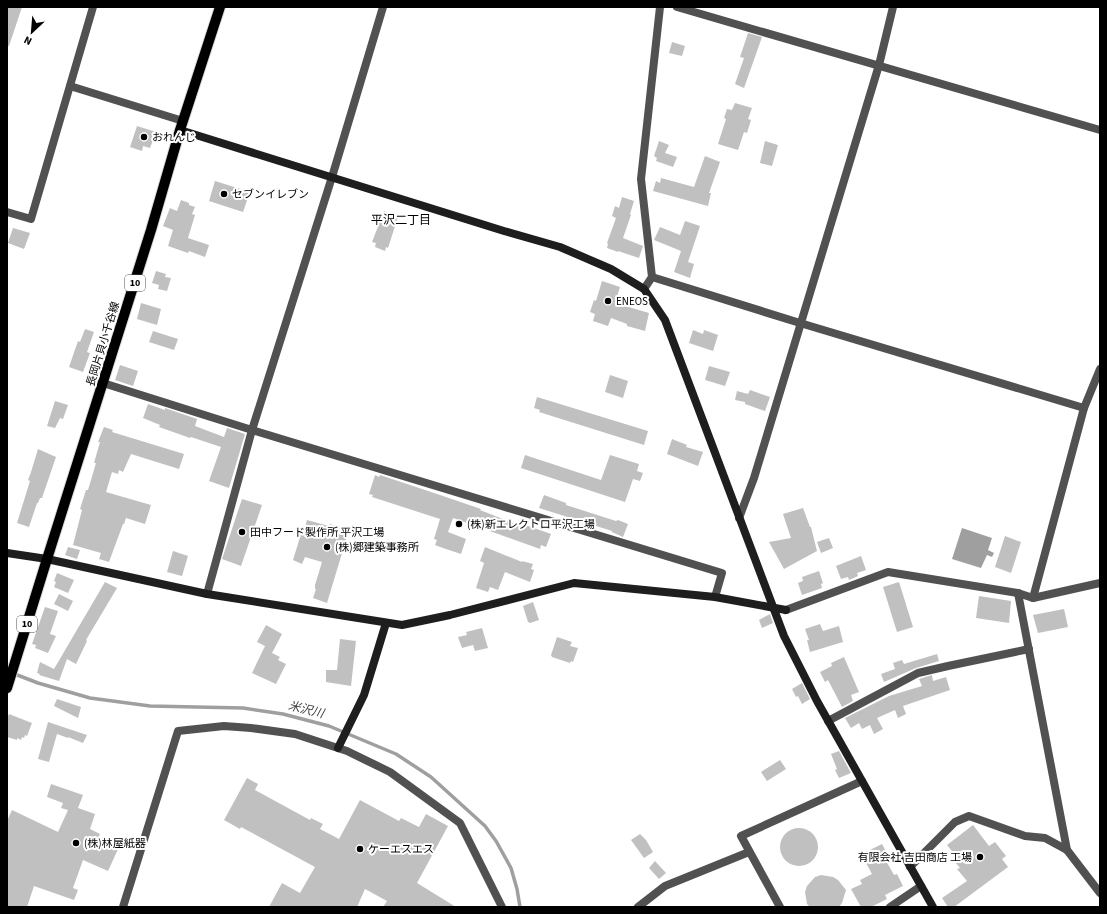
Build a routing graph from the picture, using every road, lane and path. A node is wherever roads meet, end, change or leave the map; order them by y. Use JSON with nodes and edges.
{"nodes":[{"id":1,"x":93,"y":7,"type":"edge"},
{"id":2,"x":220,"y":7,"type":"edge"},
{"id":3,"x":383,"y":7,"type":"edge"},
{"id":4,"x":660,"y":7,"type":"edge"},
{"id":5,"x":677,"y":7,"type":"edge"},
{"id":6,"x":893,"y":7,"type":"edge"},
{"id":7,"x":879,"y":65,"type":"junction"},
{"id":8,"x":70,"y":86,"type":"junction"},
{"id":9,"x":182,"y":126,"type":"junction"},
{"id":10,"x":1100,"y":130,"type":"edge"},
{"id":11,"x":332,"y":177,"type":"junction"},
{"id":12,"x":7,"y":212,"type":"edge"},
{"id":13,"x":652,"y":277,"type":"junction"},
{"id":14,"x":644,"y":289,"type":"junction"},
{"id":15,"x":800,"y":323,"type":"junction"},
{"id":16,"x":1100,"y":369,"type":"edge"},
{"id":17,"x":103,"y":383,"type":"junction"},
{"id":18,"x":1084,"y":408,"type":"junction"},
{"id":19,"x":252,"y":430,"type":"junction"},
{"id":20,"x":739,"y":518,"type":"junction"},
{"id":21,"x":7,"y":553,"type":"edge"},
{"id":22,"x":46,"y":559,"type":"junction"},
{"id":23,"x":1100,"y":583,"type":"edge"},
{"id":24,"x":1018,"y":593,"type":"junction"},
{"id":25,"x":207,"y":594,"type":"junction"},
{"id":26,"x":715,"y":597,"type":"junction"},
{"id":27,"x":1033,"y":598,"type":"junction"},
{"id":28,"x":773,"y":608,"type":"junction"},
{"id":29,"x":786,"y":610,"type":"joint"},
{"id":30,"x":386,"y":623,"type":"junction"},
{"id":31,"x":1028,"y":649,"type":"junction"},
{"id":32,"x":7,"y":688,"type":"edge"},
{"id":33,"x":828,"y":721,"type":"junction"},
{"id":34,"x":338,"y":748,"type":"junction"},
{"id":35,"x":862,"y":781,"type":"junction"},
{"id":36,"x":1067,"y":850,"type":"junction"},
{"id":37,"x":749,"y":852,"type":"junction"},
{"id":38,"x":910,"y":867,"type":"junction"},
{"id":39,"x":921,"y":886,"type":"junction"},
{"id":40,"x":1100,"y":893,"type":"edge"},
{"id":41,"x":124,"y":907,"type":"edge"},
{"id":42,"x":502,"y":907,"type":"edge"},
{"id":43,"x":638,"y":907,"type":"edge"},
{"id":44,"x":780,"y":907,"type":"edge"},
{"id":45,"x":890,"y":907,"type":"edge"},
{"id":46,"x":933,"y":907,"type":"edge"}],
"edges":[{"from":1,"to":8,"type":"street"},
{"from":2,"to":9,"type":"main road","name":"長岡片貝小千谷線","number":"10"},
{"from":3,"to":11,"type":"street"},
{"from":4,"to":13,"type":"street"},
{"from":5,"to":7,"type":"street"},
{"from":6,"to":7,"type":"street"},
{"from":7,"to":10,"type":"street"},
{"from":7,"to":15,"type":"street"},
{"from":8,"to":9,"type":"street"},
{"from":8,"to":12,"type":"street"},
{"from":9,"to":11,"type":"main road"},
{"from":9,"to":17,"type":"main road","name":"長岡片貝小千谷線","number":"10"},
{"from":11,"to":14,"type":"main road"},
{"from":11,"to":19,"type":"street"},
{"from":13,"to":14,"type":"street"},
{"from":13,"to":15,"type":"street"},
{"from":14,"to":20,"type":"main road"},
{"from":15,"to":18,"type":"street"},
{"from":15,"to":20,"type":"street"},
{"from":16,"to":18,"type":"street"},
{"from":17,"to":19,"type":"street"},
{"from":17,"to":22,"type":"main road","name":"長岡片貝小千谷線","number":"10"},
{"from":18,"to":27,"type":"street"},
{"from":19,"to":25,"type":"street"},
{"from":19,"to":26,"type":"street"},
{"from":20,"to":28,"type":"main road"},
{"from":21,"to":22,"type":"main road"},
{"from":22,"to":25,"type":"main road"},
{"from":22,"to":32,"type":"main road","name":"長岡片貝小千谷線","number":"10"},
{"from":23,"to":27,"type":"street"},
{"from":24,"to":27,"type":"street"},
{"from":24,"to":29,"type":"street"},
{"from":24,"to":31,"type":"street"},
{"from":25,"to":30,"type":"main road"},
{"from":26,"to":28,"type":"main road"},
{"from":26,"to":30,"type":"main road"},
{"from":28,"to":29,"type":"main road"},
{"from":28,"to":33,"type":"main road"},
{"from":30,"to":34,"type":"main road"},
{"from":31,"to":33,"type":"street"},
{"from":31,"to":36,"type":"street"},
{"from":33,"to":35,"type":"main road"},
{"from":34,"to":41,"type":"street"},
{"from":34,"to":42,"type":"street"},
{"from":35,"to":37,"type":"street"},
{"from":35,"to":38,"type":"main road"},
{"from":36,"to":38,"type":"street"},
{"from":36,"to":40,"type":"street"},
{"from":37,"to":43,"type":"street"},
{"from":37,"to":44,"type":"street"},
{"from":38,"to":39,"type":"main road"},
{"from":39,"to":45,"type":"street"},
{"from":39,"to":46,"type":"main road"}]}
